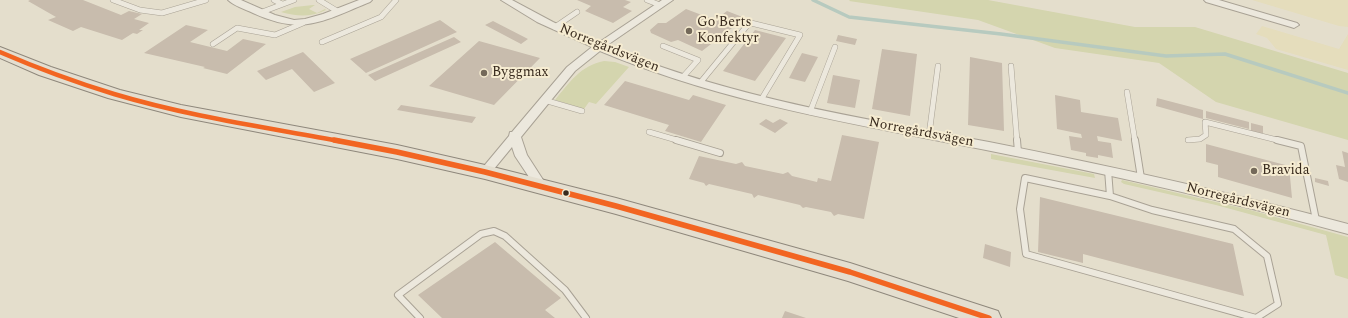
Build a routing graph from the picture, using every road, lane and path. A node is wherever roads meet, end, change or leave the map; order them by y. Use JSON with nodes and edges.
{"nodes":[{"id":1,"x":113,"y":0,"type":"edge"},
{"id":2,"x":206,"y":0,"type":"edge"},
{"id":3,"x":233,"y":0,"type":"edge"},
{"id":4,"x":274,"y":0,"type":"edge"},
{"id":5,"x":294,"y":0,"type":"edge"},
{"id":6,"x":319,"y":0,"type":"edge"},
{"id":7,"x":367,"y":0,"type":"edge"},
{"id":8,"x":396,"y":0,"type":"edge"},
{"id":9,"x":506,"y":0,"type":"edge"},
{"id":10,"x":647,"y":0,"type":"edge"},
{"id":11,"x":1209,"y":0,"type":"edge"},
{"id":12,"x":664,"y":3,"type":"edge"},
{"id":13,"x":282,"y":4,"type":"junction"},
{"id":14,"x":337,"y":11,"type":"junction"},
{"id":15,"x":262,"y":12,"type":"junction"},
{"id":16,"x":577,"y":12,"type":"dead end"},
{"id":17,"x":303,"y":23,"type":"junction"},
{"id":18,"x":1294,"y":25,"type":"dead end"},
{"id":19,"x":555,"y":27,"type":"junction"},
{"id":20,"x":322,"y":42,"type":"dead end"},
{"id":21,"x":213,"y":44,"type":"dead end"},
{"id":22,"x":663,"y":46,"type":"dead end"},
{"id":23,"x":598,"y":47,"type":"junction"},
{"id":24,"x":835,"y":47,"type":"dead end"},
{"id":25,"x":0,"y":52,"type":"edge"},
{"id":26,"x":938,"y":66,"type":"dead end"},
{"id":27,"x":1011,"y":66,"type":"dead end"},
{"id":28,"x":682,"y":78,"type":"junction"},
{"id":29,"x":700,"y":83,"type":"junction"},
{"id":30,"x":1127,"y":92,"type":"dead end"},
{"id":31,"x":544,"y":100,"type":"junction"},
{"id":32,"x":761,"y":100,"type":"junction"},
{"id":33,"x":582,"y":111,"type":"dead end"},
{"id":34,"x":810,"y":112,"type":"junction"},
{"id":35,"x":649,"y":132,"type":"dead end"},
{"id":36,"x":514,"y":135,"type":"junction"},
{"id":37,"x":929,"y":135,"type":"junction"},
{"id":38,"x":1188,"y":140,"type":"dead end"},
{"id":39,"x":1018,"y":152,"type":"junction"},
{"id":40,"x":720,"y":153,"type":"dead end"},
{"id":41,"x":1108,"y":170,"type":"junction"},
{"id":42,"x":485,"y":172,"type":"junction"},
{"id":43,"x":1141,"y":178,"type":"junction"},
{"id":44,"x":541,"y":186,"type":"junction"},
{"id":45,"x":1110,"y":196,"type":"junction"},
{"id":46,"x":1316,"y":220,"type":"junction"},
{"id":47,"x":1348,"y":229,"type":"edge"},
{"id":48,"x":420,"y":318,"type":"edge"},
{"id":49,"x":586,"y":318,"type":"edge"},
{"id":50,"x":989,"y":318,"type":"edge"}],
"edges":[{"from":1,"to":2,"type":"lane"},
{"from":3,"to":15,"type":"street"},
{"from":4,"to":13,"type":"lane"},
{"from":5,"to":13,"type":"lane"},
{"from":6,"to":14,"type":"lane"},
{"from":7,"to":14,"type":"street"},
{"from":8,"to":20,"type":"lane"},
{"from":9,"to":19,"type":"street","name":"Norregårdsvägen"},
{"from":10,"to":12,"type":"lane"},
{"from":11,"to":18,"type":"street"},
{"from":12,"to":23,"type":"street"},
{"from":13,"to":15,"type":"lane"},
{"from":14,"to":17,"type":"street"},
{"from":15,"to":17,"type":"street"},
{"from":16,"to":19,"type":"lane"},
{"from":17,"to":21,"type":"lane"},
{"from":19,"to":23,"type":"street","name":"Norregårdsvägen"},
{"from":22,"to":28,"type":"lane"},
{"from":23,"to":28,"type":"street","name":"Norregårdsvägen"},
{"from":23,"to":31,"type":"street"},
{"from":24,"to":34,"type":"lane"},
{"from":25,"to":42,"type":"main road"},
{"from":26,"to":37,"type":"lane"},
{"from":27,"to":39,"type":"lane"},
{"from":28,"to":29,"type":"street","name":"Norregårdsvägen"},
{"from":29,"to":32,"type":"street","name":"Norregårdsvägen"},
{"from":29,"to":32,"type":"lane"},
{"from":30,"to":43,"type":"lane"},
{"from":31,"to":33,"type":"lane"},
{"from":31,"to":36,"type":"street"},
{"from":32,"to":34,"type":"street","name":"Norregårdsvägen"},
{"from":34,"to":37,"type":"street","name":"Norregårdsvägen"},
{"from":35,"to":40,"type":"lane"},
{"from":36,"to":42,"type":"street"},
{"from":36,"to":44,"type":"street"},
{"from":37,"to":39,"type":"street","name":"Norregårdsvägen"},
{"from":38,"to":46,"type":"lane"},
{"from":39,"to":41,"type":"street","name":"Norregårdsvägen"},
{"from":41,"to":43,"type":"street","name":"Norregårdsvägen"},
{"from":41,"to":45,"type":"lane"},
{"from":42,"to":44,"type":"main road"},
{"from":43,"to":46,"type":"street","name":"Norregårdsvägen"},
{"from":44,"to":50,"type":"main road"},
{"from":45,"to":45,"type":"lane"},
{"from":46,"to":47,"type":"street","name":"Norregårdsvägen"},
{"from":48,"to":49,"type":"lane"}]}
